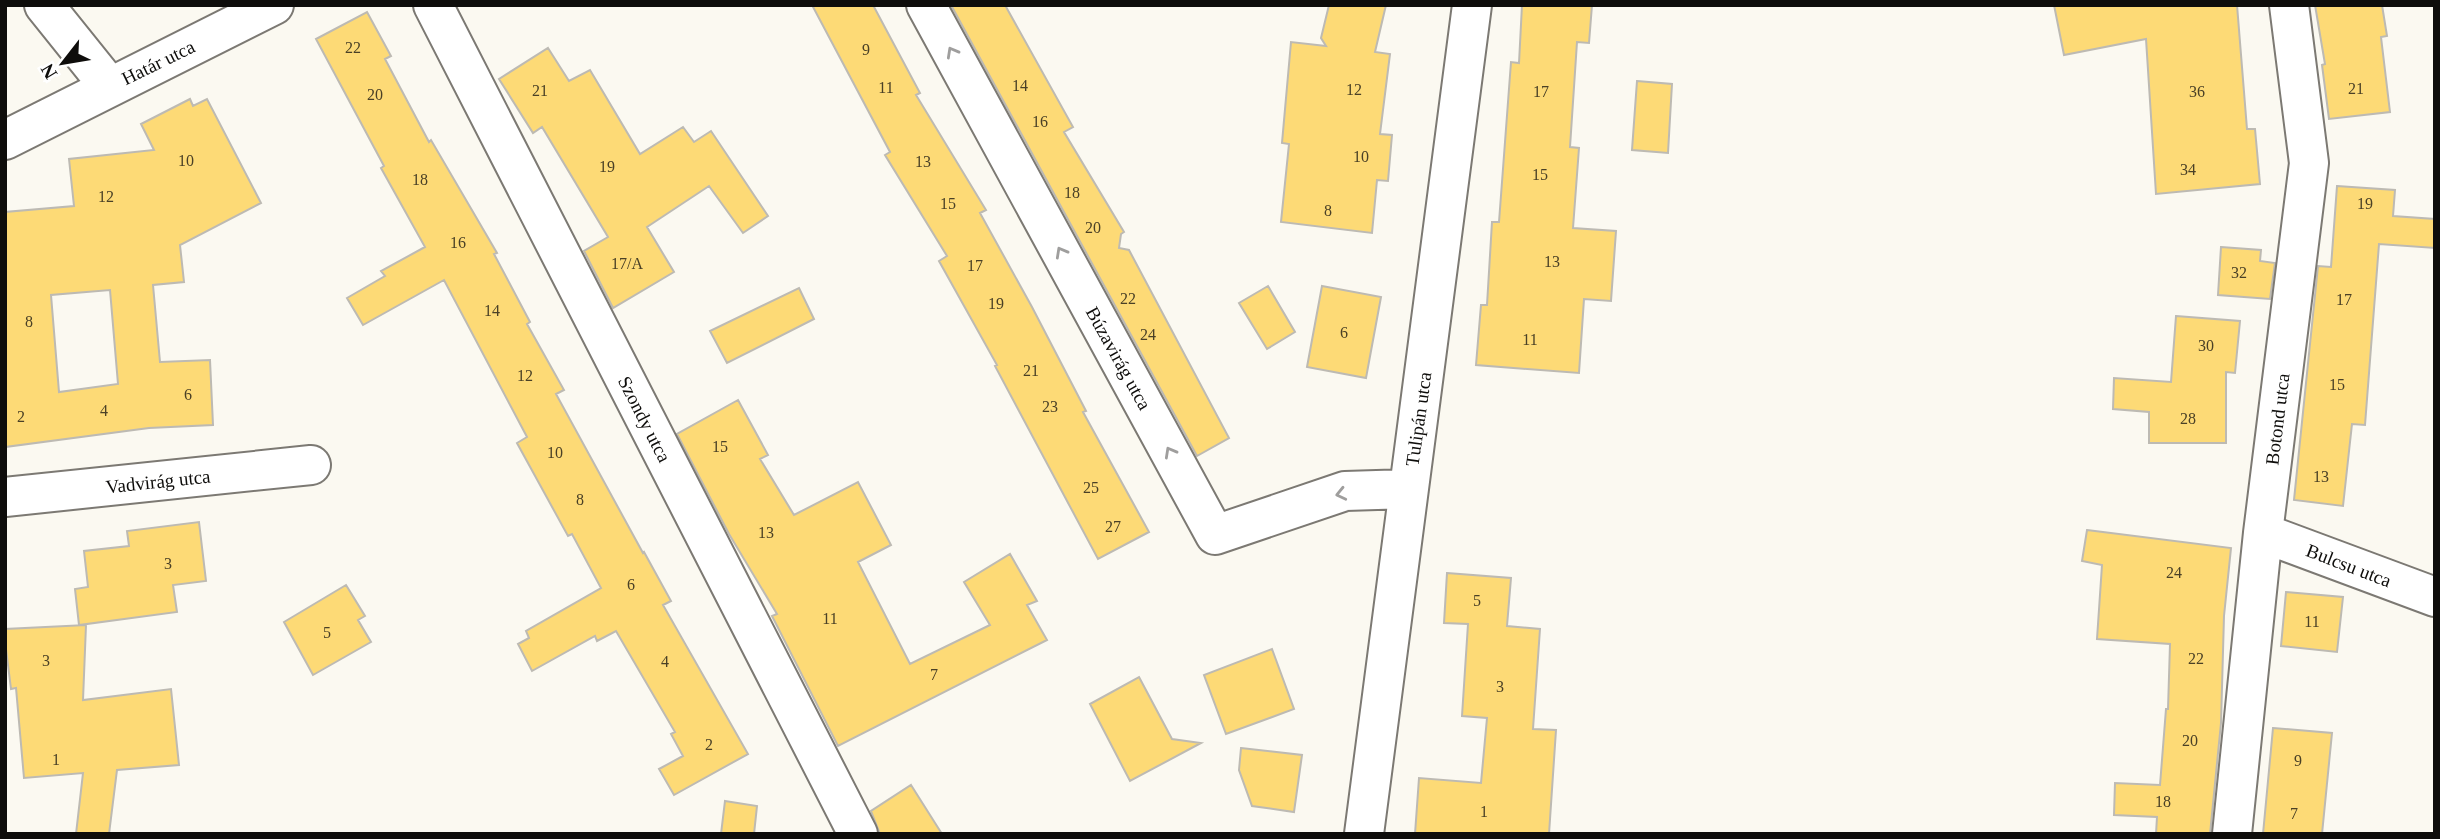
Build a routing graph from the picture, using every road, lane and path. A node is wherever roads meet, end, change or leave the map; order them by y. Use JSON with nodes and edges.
{"nodes":[{"id":1,"x":44,"y":5,"type":"edge"},
{"id":2,"x":274,"y":5,"type":"edge"},
{"id":3,"x":433,"y":5,"type":"edge"},
{"id":4,"x":926,"y":5,"type":"edge"},
{"id":5,"x":1472,"y":5,"type":"edge"},
{"id":6,"x":2289,"y":5,"type":"edge"},
{"id":7,"x":109,"y":86,"type":"junction"},
{"id":8,"x":5,"y":140,"type":"edge"},
{"id":9,"x":311,"y":465,"type":"dead end"},
{"id":10,"x":1409,"y":489,"type":"junction"},
{"id":11,"x":5,"y":497,"type":"edge"},
{"id":12,"x":2263,"y":533,"type":"junction"},
{"id":13,"x":2435,"y":597,"type":"edge"},
{"id":14,"x":858,"y":834,"type":"edge"},
{"id":15,"x":1364,"y":834,"type":"edge"},
{"id":16,"x":2232,"y":834,"type":"edge"}],
"edges":[{"from":1,"to":7,"type":"street"},
{"from":2,"to":7,"type":"street","name":"Határ utca"},
{"from":3,"to":14,"type":"street","name":"Szondy utca"},
{"from":10,"to":4,"type":"street","name":"Búzavirág utca","one_way":true},
{"from":5,"to":10,"type":"street","name":"Tulipán utca"},
{"from":6,"to":12,"type":"street","name":"Botond utca"},
{"from":7,"to":8,"type":"street","name":"Határ utca"},
{"from":9,"to":11,"type":"street","name":"Vadvirág utca"},
{"from":10,"to":15,"type":"street","name":"Tulipán utca"},
{"from":12,"to":13,"type":"street","name":"Bulcsu utca"},
{"from":12,"to":16,"type":"street","name":"Botond utca"}]}
